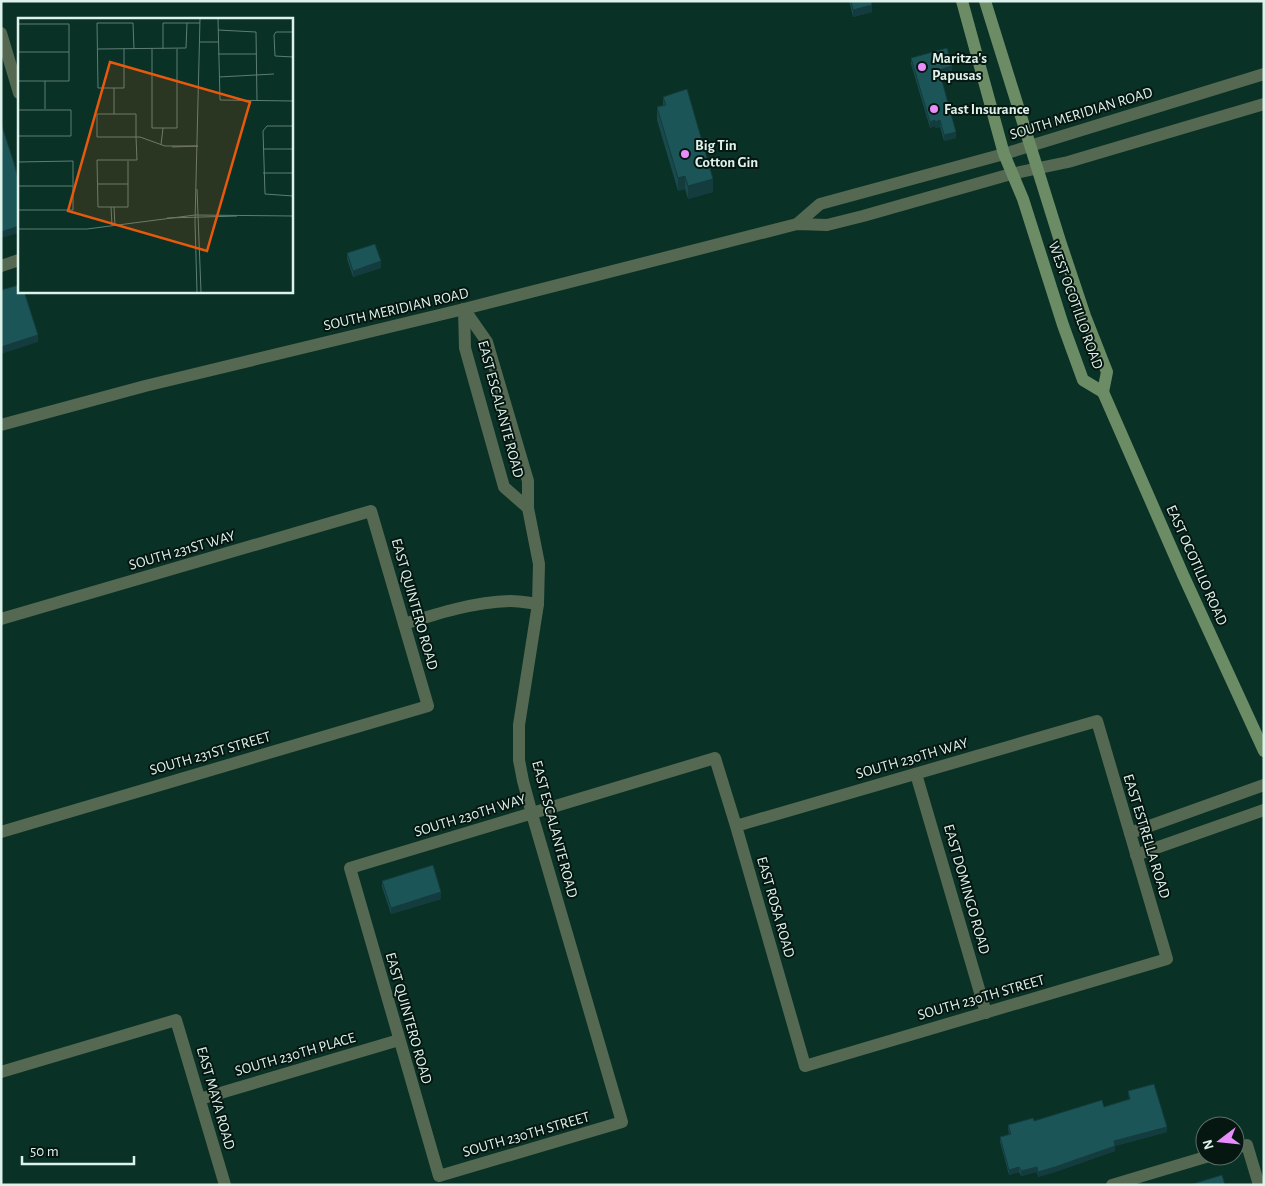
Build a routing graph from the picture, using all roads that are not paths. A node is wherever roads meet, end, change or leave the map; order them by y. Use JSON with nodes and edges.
{"nodes":[{"id":1,"x":962,"y":1,"type":"edge"},
{"id":2,"x":985,"y":1,"type":"edge"},
{"id":3,"x":1,"y":33,"type":"edge"},
{"id":4,"x":1264,"y":74,"type":"edge"},
{"id":5,"x":18,"y":89,"type":"edge"},
{"id":6,"x":1264,"y":104,"type":"edge"},
{"id":7,"x":1030,"y":146,"type":"junction"},
{"id":8,"x":1004,"y":154,"type":"junction"},
{"id":9,"x":1037,"y":169,"type":"junction"},
{"id":10,"x":1011,"y":174,"type":"junction"},
{"id":11,"x":798,"y":224,"type":"junction"},
{"id":12,"x":18,"y":260,"type":"edge"},
{"id":13,"x":1,"y":266,"type":"edge"},
{"id":14,"x":464,"y":309,"type":"junction"},
{"id":15,"x":1103,"y":392,"type":"junction"},
{"id":16,"x":1,"y":425,"type":"edge"},
{"id":17,"x":528,"y":508,"type":"junction"},
{"id":18,"x":371,"y":511,"type":"joint"},
{"id":19,"x":538,"y":604,"type":"junction"},
{"id":20,"x":1,"y":619,"type":"edge"},
{"id":21,"x":404,"y":624,"type":"junction"},
{"id":22,"x":428,"y":706,"type":"joint"},
{"id":23,"x":1097,"y":722,"type":"joint"},
{"id":24,"x":1264,"y":751,"type":"edge"},
{"id":25,"x":715,"y":758,"type":"joint"},
{"id":26,"x":916,"y":774,"type":"junction"},
{"id":27,"x":1264,"y":785,"type":"edge"},
{"id":28,"x":1264,"y":810,"type":"edge"},
{"id":29,"x":532,"y":814,"type":"junction"},
{"id":30,"x":736,"y":826,"type":"junction"},
{"id":31,"x":1,"y":832,"type":"edge"},
{"id":32,"x":1130,"y":833,"type":"junction"},
{"id":33,"x":1136,"y":855,"type":"junction"},
{"id":34,"x":350,"y":868,"type":"joint"},
{"id":35,"x":1167,"y":959,"type":"joint"},
{"id":36,"x":986,"y":1013,"type":"junction"},
{"id":37,"x":399,"y":1040,"type":"junction"},
{"id":38,"x":805,"y":1066,"type":"joint"},
{"id":39,"x":1,"y":1072,"type":"edge"},
{"id":40,"x":200,"y":1099,"type":"junction"},
{"id":41,"x":622,"y":1122,"type":"joint"},
{"id":42,"x":1245,"y":1155,"type":"edge"},
{"id":43,"x":1195,"y":1160,"type":"edge"},
{"id":44,"x":438,"y":1176,"type":"joint"},
{"id":45,"x":225,"y":1185,"type":"edge"},
{"id":46,"x":1112,"y":1185,"type":"edge"},
{"id":47,"x":1259,"y":1185,"type":"edge"}],
"edges":[{"from":1,"to":8,"type":"main road","name":"WEST OCOTILLO ROAD"},
{"from":2,"to":7,"type":"main road","name":"WEST OCOTILLO ROAD"},
{"from":3,"to":5,"type":"street"},
{"from":4,"to":7,"type":"street","name":"SOUTH MERIDIAN ROAD"},
{"from":6,"to":9,"type":"street","name":"SOUTH MERIDIAN ROAD"},
{"from":7,"to":8,"type":"street","name":"SOUTH MERIDIAN ROAD"},
{"from":7,"to":9,"type":"main road","name":"WEST OCOTILLO ROAD"},
{"from":8,"to":10,"type":"main road","name":"WEST OCOTILLO ROAD"},
{"from":8,"to":11,"type":"street","name":"SOUTH MERIDIAN ROAD"},
{"from":9,"to":10,"type":"street","name":"SOUTH MERIDIAN ROAD"},
{"from":9,"to":15,"type":"main road","name":"WEST OCOTILLO ROAD"},
{"from":10,"to":11,"type":"street","name":"SOUTH MERIDIAN ROAD"},
{"from":10,"to":15,"type":"main road","name":"WEST OCOTILLO ROAD"},
{"from":11,"to":14,"type":"street","name":"SOUTH MERIDIAN ROAD"},
{"from":12,"to":13,"type":"street"},
{"from":14,"to":16,"type":"street","name":"SOUTH MERIDIAN ROAD"},
{"from":14,"to":17,"type":"street","name":"EAST ESCALANTE ROAD"},
{"from":14,"to":17,"type":"street","name":"EAST ESCALANTE ROAD"},
{"from":15,"to":24,"type":"main road","name":"EAST OCOTILLO ROAD"},
{"from":17,"to":19,"type":"street","name":"EAST ESCALANTE ROAD"},
{"from":18,"to":20,"type":"street","name":"SOUTH 231ST WAY"},
{"from":18,"to":21,"type":"street","name":"EAST QUINTERO ROAD"},
{"from":19,"to":21,"type":"street"},
{"from":19,"to":29,"type":"street","name":"EAST ESCALANTE ROAD"},
{"from":21,"to":22,"type":"street","name":"EAST QUINTERO ROAD"},
{"from":22,"to":31,"type":"street","name":"SOUTH 231ST STREET"},
{"from":23,"to":26,"type":"street","name":"SOUTH 230TH WAY"},
{"from":23,"to":32,"type":"street","name":"EAST ESTRELLA ROAD"},
{"from":25,"to":29,"type":"street","name":"SOUTH 230TH WAY"},
{"from":25,"to":30,"type":"street","name":"EAST ROSA ROAD"},
{"from":26,"to":30,"type":"street","name":"SOUTH 230TH WAY"},
{"from":26,"to":36,"type":"street","name":"EAST DOMINGO ROAD"},
{"from":27,"to":32,"type":"street"},
{"from":28,"to":33,"type":"street"},
{"from":29,"to":34,"type":"street","name":"SOUTH 230TH WAY"},
{"from":29,"to":41,"type":"street","name":"EAST ESCALANTE ROAD"},
{"from":30,"to":38,"type":"street","name":"EAST ROSA ROAD"},
{"from":32,"to":33,"type":"street","name":"EAST ESTRELLA ROAD"},
{"from":33,"to":35,"type":"street","name":"EAST ESTRELLA ROAD"},
{"from":34,"to":37,"type":"street","name":"EAST QUINTERO ROAD"},
{"from":35,"to":36,"type":"street","name":"SOUTH 230TH STREET"},
{"from":36,"to":38,"type":"street","name":"SOUTH 230TH STREET"},
{"from":37,"to":40,"type":"street","name":"SOUTH 230TH PLACE"},
{"from":37,"to":44,"type":"street","name":"EAST QUINTERO ROAD"},
{"from":39,"to":40,"type":"street","name":"EAST MAYA ROAD"},
{"from":40,"to":45,"type":"street","name":"EAST MAYA ROAD"},
{"from":41,"to":44,"type":"street","name":"SOUTH 230TH STREET"},
{"from":42,"to":47,"type":"street"},
{"from":43,"to":46,"type":"street"}]}
